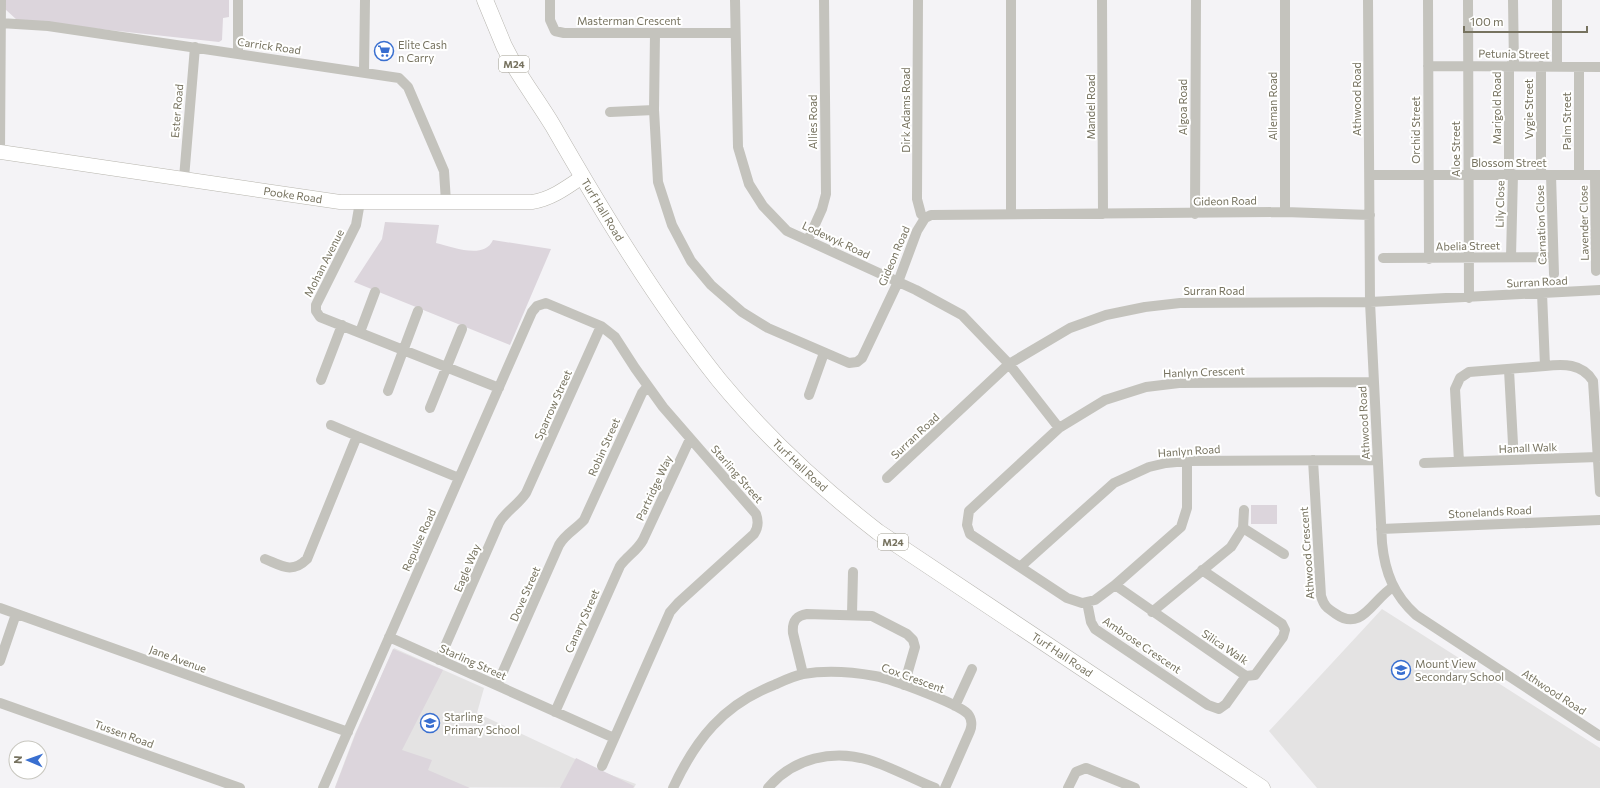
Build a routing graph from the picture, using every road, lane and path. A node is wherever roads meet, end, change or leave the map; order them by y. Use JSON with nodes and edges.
{"nodes":[{"id":1,"x":1,"y":0,"type":"edge"},
{"id":2,"x":238,"y":0,"type":"edge"},
{"id":3,"x":365,"y":0,"type":"edge"},
{"id":4,"x":485,"y":0,"type":"edge"},
{"id":5,"x":550,"y":0,"type":"edge"},
{"id":6,"x":735,"y":0,"type":"edge"},
{"id":7,"x":824,"y":0,"type":"edge"},
{"id":8,"x":918,"y":0,"type":"edge"},
{"id":9,"x":1011,"y":0,"type":"edge"},
{"id":10,"x":1102,"y":0,"type":"edge"},
{"id":11,"x":1196,"y":0,"type":"edge"},
{"id":12,"x":1286,"y":0,"type":"edge"},
{"id":13,"x":1368,"y":0,"type":"edge"},
{"id":14,"x":1428,"y":0,"type":"edge"},
{"id":15,"x":1468,"y":0,"type":"edge"},
{"id":16,"x":1513,"y":0,"type":"edge"},
{"id":17,"x":1556,"y":0,"type":"edge"},
{"id":18,"x":0,"y":23,"type":"edge"},
{"id":19,"x":656,"y":33,"type":"junction"},
{"id":20,"x":735,"y":33,"type":"junction"},
{"id":21,"x":195,"y":47,"type":"junction"},
{"id":22,"x":238,"y":53,"type":"junction"},
{"id":23,"x":1468,"y":65,"type":"junction"},
{"id":24,"x":1428,"y":66,"type":"junction"},
{"id":25,"x":1511,"y":66,"type":"junction"},
{"id":26,"x":1541,"y":66,"type":"junction"},
{"id":27,"x":1557,"y":66,"type":"junction"},
{"id":28,"x":1579,"y":67,"type":"junction"},
{"id":29,"x":1600,"y":67,"type":"edge"},
{"id":30,"x":364,"y":72,"type":"junction"},
{"id":31,"x":654,"y":110,"type":"junction"},
{"id":32,"x":610,"y":112,"type":"dead end"},
{"id":33,"x":0,"y":152,"type":"edge"},
{"id":34,"x":1468,"y":174,"type":"junction"},
{"id":35,"x":1511,"y":174,"type":"junction"},
{"id":36,"x":1370,"y":175,"type":"junction"},
{"id":37,"x":1428,"y":175,"type":"junction"},
{"id":38,"x":1546,"y":175,"type":"junction"},
{"id":39,"x":1579,"y":175,"type":"junction"},
{"id":40,"x":1597,"y":175,"type":"edge"},
{"id":41,"x":582,"y":177,"type":"junction"},
{"id":42,"x":184,"y":178,"type":"junction"},
{"id":43,"x":360,"y":202,"type":"junction"},
{"id":44,"x":446,"y":202,"type":"junction"},
{"id":45,"x":1285,"y":212,"type":"junction"},
{"id":46,"x":1011,"y":214,"type":"junction"},
{"id":47,"x":1104,"y":214,"type":"junction"},
{"id":48,"x":1195,"y":214,"type":"junction"},
{"id":49,"x":1370,"y":215,"type":"junction"},
{"id":50,"x":925,"y":218,"type":"junction"},
{"id":51,"x":808,"y":240,"type":"junction"},
{"id":52,"x":1511,"y":257,"type":"junction"},
{"id":53,"x":1554,"y":257,"type":"junction"},
{"id":54,"x":1383,"y":258,"type":"dead end"},
{"id":55,"x":1469,"y":258,"type":"junction"},
{"id":56,"x":1429,"y":259,"type":"junction"},
{"id":57,"x":1597,"y":266,"type":"edge"},
{"id":58,"x":1554,"y":274,"type":"dead end"},
{"id":59,"x":898,"y":282,"type":"junction"},
{"id":60,"x":1600,"y":290,"type":"edge"},
{"id":61,"x":375,"y":292,"type":"dead end"},
{"id":62,"x":1542,"y":294,"type":"junction"},
{"id":63,"x":1469,"y":298,"type":"junction"},
{"id":64,"x":1370,"y":302,"type":"junction"},
{"id":65,"x":540,"y":304,"type":"joint"},
{"id":66,"x":418,"y":311,"type":"dead end"},
{"id":67,"x":342,"y":325,"type":"junction"},
{"id":68,"x":601,"y":326,"type":"junction"},
{"id":69,"x":462,"y":329,"type":"dead end"},
{"id":70,"x":360,"y":332,"type":"junction"},
{"id":71,"x":403,"y":350,"type":"junction"},
{"id":72,"x":824,"y":353,"type":"junction"},
{"id":73,"x":1008,"y":364,"type":"junction"},
{"id":74,"x":1545,"y":366,"type":"junction"},
{"id":75,"x":447,"y":367,"type":"junction"},
{"id":76,"x":1509,"y":370,"type":"junction"},
{"id":77,"x":321,"y":380,"type":"dead end"},
{"id":78,"x":1374,"y":382,"type":"junction"},
{"id":79,"x":648,"y":386,"type":"junction"},
{"id":80,"x":499,"y":388,"type":"junction"},
{"id":81,"x":388,"y":391,"type":"dead end"},
{"id":82,"x":809,"y":395,"type":"dead end"},
{"id":83,"x":430,"y":408,"type":"dead end"},
{"id":84,"x":331,"y":425,"type":"dead end"},
{"id":85,"x":1058,"y":428,"type":"junction"},
{"id":86,"x":357,"y":436,"type":"junction"},
{"id":87,"x":690,"y":438,"type":"junction"},
{"id":88,"x":1513,"y":444,"type":"dead end"},
{"id":89,"x":1598,"y":457,"type":"junction"},
{"id":90,"x":1313,"y":460,"type":"junction"},
{"id":91,"x":1378,"y":460,"type":"junction"},
{"id":92,"x":1187,"y":461,"type":"junction"},
{"id":93,"x":1459,"y":462,"type":"junction"},
{"id":94,"x":1424,"y":463,"type":"dead end"},
{"id":95,"x":459,"y":478,"type":"junction"},
{"id":96,"x":887,"y":478,"type":"dead end"},
{"id":97,"x":1600,"y":492,"type":"edge"},
{"id":98,"x":526,"y":493,"type":"joint"},
{"id":99,"x":1244,"y":510,"type":"dead end"},
{"id":100,"x":584,"y":520,"type":"joint"},
{"id":101,"x":1600,"y":520,"type":"edge"},
{"id":102,"x":1243,"y":528,"type":"junction"},
{"id":103,"x":1381,"y":529,"type":"junction"},
{"id":104,"x":640,"y":547,"type":"joint"},
{"id":105,"x":1284,"y":554,"type":"dead end"},
{"id":106,"x":265,"y":559,"type":"dead end"},
{"id":107,"x":1020,"y":567,"type":"junction"},
{"id":108,"x":1202,"y":570,"type":"junction"},
{"id":109,"x":853,"y":572,"type":"dead end"},
{"id":110,"x":1114,"y":585,"type":"junction"},
{"id":111,"x":1393,"y":587,"type":"junction"},
{"id":112,"x":1087,"y":602,"type":"junction"},
{"id":113,"x":0,"y":608,"type":"edge"},
{"id":114,"x":1152,"y":612,"type":"junction"},
{"id":115,"x":16,"y":614,"type":"junction"},
{"id":116,"x":852,"y":614,"type":"junction"},
{"id":117,"x":389,"y":638,"type":"junction"},
{"id":118,"x":439,"y":660,"type":"junction"},
{"id":119,"x":0,"y":661,"type":"edge"},
{"id":120,"x":972,"y":669,"type":"dead end"},
{"id":121,"x":803,"y":674,"type":"junction"},
{"id":122,"x":1246,"y":676,"type":"junction"},
{"id":123,"x":497,"y":685,"type":"junction"},
{"id":124,"x":904,"y":685,"type":"junction"},
{"id":125,"x":0,"y":703,"type":"edge"},
{"id":126,"x":955,"y":706,"type":"junction"},
{"id":127,"x":555,"y":712,"type":"junction"},
{"id":128,"x":348,"y":732,"type":"junction"},
{"id":129,"x":1600,"y":736,"type":"edge"},
{"id":130,"x":614,"y":738,"type":"junction"},
{"id":131,"x":602,"y":766,"type":"dead end"},
{"id":132,"x":240,"y":788,"type":"edge"},
{"id":133,"x":323,"y":788,"type":"edge"},
{"id":134,"x":674,"y":788,"type":"edge"},
{"id":135,"x":768,"y":788,"type":"edge"},
{"id":136,"x":934,"y":788,"type":"edge"},
{"id":137,"x":945,"y":788,"type":"edge"},
{"id":138,"x":1068,"y":788,"type":"edge"},
{"id":139,"x":1135,"y":788,"type":"edge"},
{"id":140,"x":1262,"y":788,"type":"edge"}],
"edges":[{"from":1,"to":18,"type":"street"},
{"from":2,"to":22,"type":"street"},
{"from":3,"to":30,"type":"street"},
{"from":4,"to":41,"type":"main road","name":"Turf Hall Road","number":"M24"},
{"from":5,"to":19,"type":"street","name":"Masterman Crescent"},
{"from":6,"to":20,"type":"street","name":"Lodewyk Road"},
{"from":7,"to":51,"type":"street","name":"Allies Road"},
{"from":8,"to":50,"type":"street","name":"Dirk Adams Road"},
{"from":9,"to":46,"type":"street"},
{"from":10,"to":47,"type":"street","name":"Mandel Road"},
{"from":11,"to":48,"type":"street","name":"Algoa Road"},
{"from":12,"to":45,"type":"street","name":"Alleman Road"},
{"from":13,"to":36,"type":"street","name":"Athwood Road"},
{"from":14,"to":24,"type":"street","name":"Orchid Street"},
{"from":15,"to":23,"type":"street","name":"Aloe Street"},
{"from":16,"to":25,"type":"street","name":"Marigold Road"},
{"from":17,"to":27,"type":"street"},
{"from":18,"to":21,"type":"street","name":"Carrick Road"},
{"from":18,"to":33,"type":"street"},
{"from":19,"to":20,"type":"street","name":"Masterman Crescent"},
{"from":19,"to":31,"type":"street","name":"Gideon Road"},
{"from":20,"to":51,"type":"street","name":"Lodewyk Road"},
{"from":21,"to":22,"type":"street","name":"Carrick Road"},
{"from":21,"to":42,"type":"street","name":"Ester Road"},
{"from":22,"to":30,"type":"street","name":"Carrick Road"},
{"from":23,"to":24,"type":"street","name":"Petunia Street"},
{"from":23,"to":25,"type":"street","name":"Petunia Street"},
{"from":23,"to":34,"type":"street","name":"Aloe Street"},
{"from":24,"to":37,"type":"street","name":"Orchid Street"},
{"from":25,"to":26,"type":"street","name":"Petunia Street"},
{"from":25,"to":35,"type":"street","name":"Marigold Road"},
{"from":26,"to":27,"type":"street","name":"Petunia Street"},
{"from":26,"to":38,"type":"street","name":"Vygie Street"},
{"from":27,"to":28,"type":"street","name":"Petunia Street"},
{"from":28,"to":29,"type":"street","name":"Petunia Street"},
{"from":28,"to":39,"type":"street","name":"Palm Street"},
{"from":30,"to":44,"type":"street","name":"Carrick Road"},
{"from":31,"to":32,"type":"street"},
{"from":31,"to":72,"type":"street","name":"Gideon Road"},
{"from":33,"to":42,"type":"street","name":"Pooke Road"},
{"from":34,"to":35,"type":"street","name":"Blossom Street"},
{"from":34,"to":37,"type":"street","name":"Blossom Street"},
{"from":34,"to":55,"type":"street","name":"Aloe Street"},
{"from":35,"to":38,"type":"street","name":"Blossom Street"},
{"from":35,"to":52,"type":"street","name":"Lily Close"},
{"from":36,"to":37,"type":"street","name":"Blossom Street"},
{"from":36,"to":49,"type":"street","name":"Athwood Road"},
{"from":37,"to":56,"type":"street","name":"Orchid Street"},
{"from":38,"to":39,"type":"street","name":"Blossom Street"},
{"from":38,"to":53,"type":"street","name":"Carnation Close"},
{"from":39,"to":40,"type":"street","name":"Blossom Street"},
{"from":40,"to":57,"type":"street","name":"Lavender Close"},
{"from":41,"to":44,"type":"street","name":"Pooke Road"},
{"from":41,"to":140,"type":"main road","name":"Turf Hall Road","number":"M24"},
{"from":42,"to":43,"type":"street","name":"Pooke Road"},
{"from":43,"to":44,"type":"street","name":"Pooke Road"},
{"from":43,"to":67,"type":"street","name":"Mohan Avenue"},
{"from":45,"to":48,"type":"street","name":"Gideon Road"},
{"from":45,"to":49,"type":"street","name":"Gideon Road"},
{"from":46,"to":47,"type":"street","name":"Gideon Road"},
{"from":46,"to":50,"type":"street","name":"Gideon Road"},
{"from":47,"to":48,"type":"street","name":"Gideon Road"},
{"from":49,"to":64,"type":"street","name":"Athwood Road"},
{"from":50,"to":59,"type":"street","name":"Gideon Road"},
{"from":51,"to":59,"type":"street","name":"Lodewyk Road"},
{"from":52,"to":53,"type":"street","name":"Abelia Street"},
{"from":52,"to":55,"type":"street","name":"Abelia Street"},
{"from":53,"to":58,"type":"street","name":"Carnation Close"},
{"from":54,"to":56,"type":"street","name":"Abelia Street"},
{"from":55,"to":56,"type":"street","name":"Abelia Street"},
{"from":55,"to":63,"type":"street","name":"Aloe Street"},
{"from":59,"to":72,"type":"street","name":"Gideon Road"},
{"from":59,"to":73,"type":"street","name":"Lodewyk Road"},
{"from":60,"to":62,"type":"street","name":"Surran Road"},
{"from":61,"to":70,"type":"street"},
{"from":62,"to":63,"type":"street","name":"Surran Road"},
{"from":62,"to":74,"type":"street"},
{"from":63,"to":64,"type":"street","name":"Surran Road"},
{"from":64,"to":73,"type":"street","name":"Surran Road"},
{"from":64,"to":78,"type":"street","name":"Athwood Road"},
{"from":65,"to":68,"type":"street","name":"Starling Street"},
{"from":65,"to":80,"type":"street","name":"Repulse Road"},
{"from":66,"to":71,"type":"street"},
{"from":67,"to":70,"type":"street","name":"Mohan Avenue"},
{"from":67,"to":77,"type":"street"},
{"from":68,"to":79,"type":"street","name":"Starling Street"},
{"from":68,"to":98,"type":"street","name":"Sparrow Street"},
{"from":69,"to":75,"type":"street"},
{"from":70,"to":71,"type":"street","name":"Mohan Avenue"},
{"from":71,"to":75,"type":"street","name":"Mohan Avenue"},
{"from":71,"to":81,"type":"street"},
{"from":72,"to":82,"type":"street"},
{"from":73,"to":85,"type":"street","name":"Lodewyk Road"},
{"from":73,"to":96,"type":"street","name":"Surran Road"},
{"from":74,"to":76,"type":"street"},
{"from":74,"to":89,"type":"street"},
{"from":75,"to":80,"type":"street","name":"Mohan Avenue"},
{"from":75,"to":83,"type":"street"},
{"from":76,"to":88,"type":"street","name":"Hanall Walk"},
{"from":76,"to":93,"type":"street"},
{"from":78,"to":85,"type":"street","name":"Hanlyn Crescent"},
{"from":78,"to":91,"type":"street","name":"Athwood Road"},
{"from":79,"to":87,"type":"street","name":"Starling Street"},
{"from":79,"to":100,"type":"street","name":"Robin Street"},
{"from":80,"to":95,"type":"street","name":"Repulse Road"},
{"from":84,"to":86,"type":"street"},
{"from":85,"to":107,"type":"street","name":"Hanlyn Crescent"},
{"from":86,"to":95,"type":"street"},
{"from":86,"to":106,"type":"street"},
{"from":87,"to":104,"type":"street","name":"Partridge Way"},
{"from":87,"to":130,"type":"street","name":"Starling Street"},
{"from":89,"to":93,"type":"street","name":"Hanall Walk"},
{"from":89,"to":97,"type":"street"},
{"from":90,"to":91,"type":"street","name":"Hanlyn Road"},
{"from":90,"to":92,"type":"street","name":"Hanlyn Road"},
{"from":90,"to":111,"type":"street","name":"Athwood Crescent"},
{"from":91,"to":103,"type":"street","name":"Athwood Road"},
{"from":92,"to":107,"type":"street","name":"Hanlyn Road"},
{"from":92,"to":110,"type":"street"},
{"from":93,"to":94,"type":"street","name":"Hanall Walk"},
{"from":95,"to":117,"type":"street","name":"Repulse Road"},
{"from":98,"to":118,"type":"street","name":"Eagle Way"},
{"from":99,"to":102,"type":"street"},
{"from":100,"to":123,"type":"street","name":"Dove Street"},
{"from":101,"to":103,"type":"street","name":"Stonelands Road"},
{"from":102,"to":105,"type":"street"},
{"from":102,"to":108,"type":"street"},
{"from":103,"to":111,"type":"street","name":"Athwood Road"},
{"from":104,"to":127,"type":"street","name":"Canary Street"},
{"from":107,"to":112,"type":"street"},
{"from":108,"to":114,"type":"street"},
{"from":108,"to":122,"type":"street","name":"Silica Walk"},
{"from":109,"to":116,"type":"street"},
{"from":110,"to":112,"type":"street"},
{"from":110,"to":114,"type":"street","name":"Silica Walk"},
{"from":111,"to":129,"type":"street","name":"Athwood Road"},
{"from":112,"to":122,"type":"street","name":"Ambrose Crescent"},
{"from":113,"to":115,"type":"street","name":"Jane Avenue"},
{"from":114,"to":122,"type":"street","name":"Silica Walk"},
{"from":115,"to":119,"type":"street"},
{"from":115,"to":128,"type":"street","name":"Jane Avenue"},
{"from":116,"to":121,"type":"street"},
{"from":116,"to":124,"type":"street"},
{"from":117,"to":118,"type":"street","name":"Starling Street"},
{"from":117,"to":128,"type":"street","name":"Repulse Road"},
{"from":118,"to":123,"type":"street","name":"Starling Street"},
{"from":120,"to":126,"type":"street"},
{"from":121,"to":124,"type":"street","name":"Cox Crescent"},
{"from":121,"to":134,"type":"street","name":"Cox Crescent"},
{"from":123,"to":127,"type":"street","name":"Starling Street"},
{"from":124,"to":126,"type":"street","name":"Cox Crescent"},
{"from":125,"to":132,"type":"street","name":"Tussen Road"},
{"from":126,"to":137,"type":"street","name":"Cox Crescent"},
{"from":127,"to":130,"type":"street","name":"Starling Street"},
{"from":128,"to":133,"type":"street","name":"Repulse Road"},
{"from":130,"to":131,"type":"street","name":"Starling Street"},
{"from":135,"to":136,"type":"street"},
{"from":138,"to":139,"type":"street"}]}
